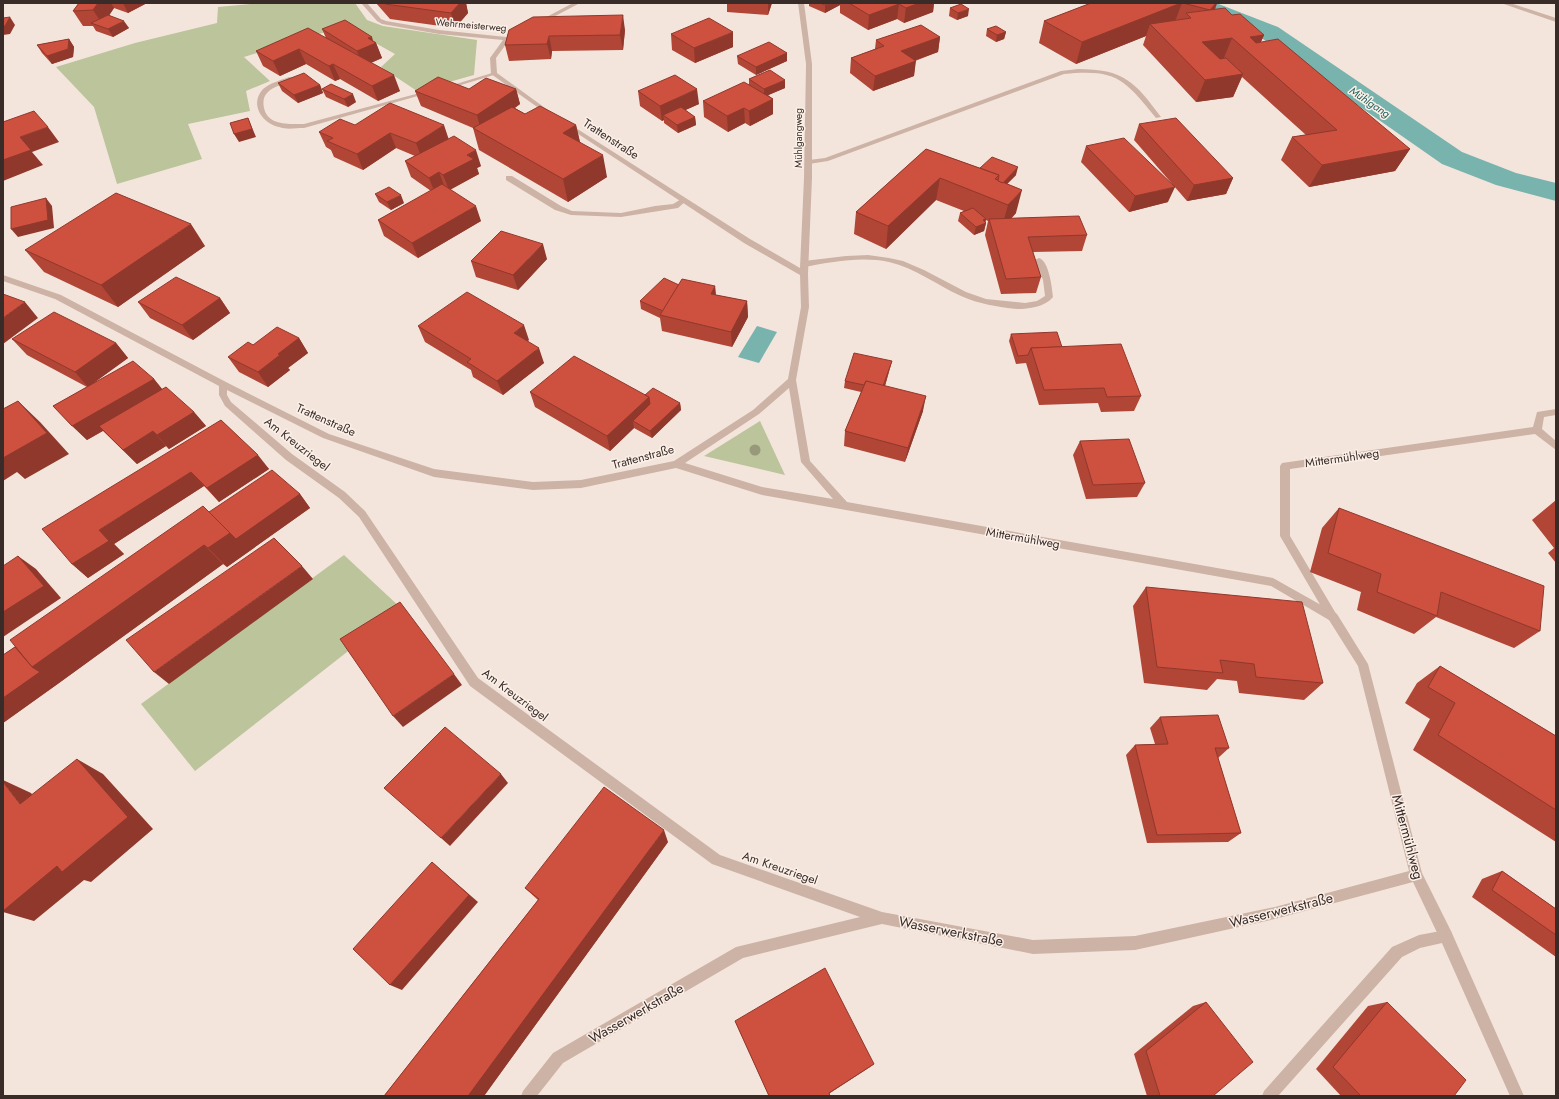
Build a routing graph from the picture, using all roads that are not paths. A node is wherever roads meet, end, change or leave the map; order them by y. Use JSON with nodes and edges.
{"nodes":[{"id":1,"x":364,"y":3,"type":"edge"},
{"id":2,"x":578,"y":3,"type":"edge"},
{"id":3,"x":801,"y":3,"type":"edge"},
{"id":4,"x":1504,"y":3,"type":"edge"},
{"id":5,"x":1556,"y":20,"type":"edge"},
{"id":6,"x":535,"y":25,"type":"edge"},
{"id":7,"x":521,"y":32,"type":"edge"},
{"id":8,"x":507,"y":39,"type":"junction"},
{"id":9,"x":494,"y":74,"type":"junction"},
{"id":10,"x":296,"y":76,"type":"edge"},
{"id":11,"x":1158,"y":117,"type":"dead end"},
{"id":12,"x":809,"y":162,"type":"junction"},
{"id":13,"x":509,"y":178,"type":"dead end"},
{"id":14,"x":684,"y":200,"type":"junction"},
{"id":15,"x":1039,"y":260,"type":"dead end"},
{"id":16,"x":804,"y":264,"type":"junction"},
{"id":17,"x":804,"y":274,"type":"junction"},
{"id":18,"x":3,"y":278,"type":"edge"},
{"id":19,"x":792,"y":380,"type":"junction"},
{"id":20,"x":223,"y":384,"type":"junction"},
{"id":21,"x":1556,"y":412,"type":"edge"},
{"id":22,"x":1537,"y":430,"type":"junction"},
{"id":23,"x":1556,"y":446,"type":"edge"},
{"id":24,"x":676,"y":464,"type":"junction"},
{"id":25,"x":844,"y":506,"type":"junction"},
{"id":26,"x":1333,"y":617,"type":"junction"},
{"id":27,"x":1416,"y":875,"type":"junction"},
{"id":28,"x":882,"y":918,"type":"junction"},
{"id":29,"x":1446,"y":936,"type":"junction"},
{"id":30,"x":528,"y":1096,"type":"edge"},
{"id":31,"x":1268,"y":1096,"type":"edge"},
{"id":32,"x":1517,"y":1096,"type":"edge"}],
"edges":[{"from":1,"to":8,"type":"street","name":"Wehrmeisterweg"},
{"from":2,"to":6,"type":"street"},
{"from":3,"to":12,"type":"street","name":"Mühlgangweg"},
{"from":4,"to":5,"type":"street"},
{"from":7,"to":8,"type":"street","name":"Wehrmeisterweg"},
{"from":8,"to":9,"type":"street"},
{"from":9,"to":10,"type":"street"},
{"from":9,"to":14,"type":"street","name":"Trattenstraße"},
{"from":11,"to":12,"type":"street"},
{"from":12,"to":16,"type":"street","name":"Mühlgangweg"},
{"from":13,"to":14,"type":"street"},
{"from":14,"to":17,"type":"street","name":"Trattenstraße"},
{"from":15,"to":16,"type":"street"},
{"from":16,"to":17,"type":"street","name":"Mühlgangweg"},
{"from":17,"to":19,"type":"street"},
{"from":18,"to":20,"type":"street","name":"Trattenstraße"},
{"from":19,"to":24,"type":"street","name":"Trattenstraße"},
{"from":19,"to":25,"type":"street"},
{"from":20,"to":24,"type":"street","name":"Trattenstraße"},
{"from":20,"to":28,"type":"street","name":"Am Kreuzriegel"},
{"from":21,"to":22,"type":"street"},
{"from":22,"to":23,"type":"street"},
{"from":22,"to":26,"type":"street","name":"Mittermühlweg"},
{"from":24,"to":25,"type":"street","name":"Mittermühlweg"},
{"from":25,"to":26,"type":"street","name":"Mittermühlweg"},
{"from":26,"to":27,"type":"street","name":"Mittermühlweg"},
{"from":27,"to":28,"type":"street","name":"Wasserwerkstraße"},
{"from":27,"to":29,"type":"street","name":"Mittermühlweg"},
{"from":28,"to":30,"type":"street","name":"Wasserwerkstraße"},
{"from":29,"to":31,"type":"street"},
{"from":29,"to":32,"type":"street","name":"Mittermühlweg"}]}
